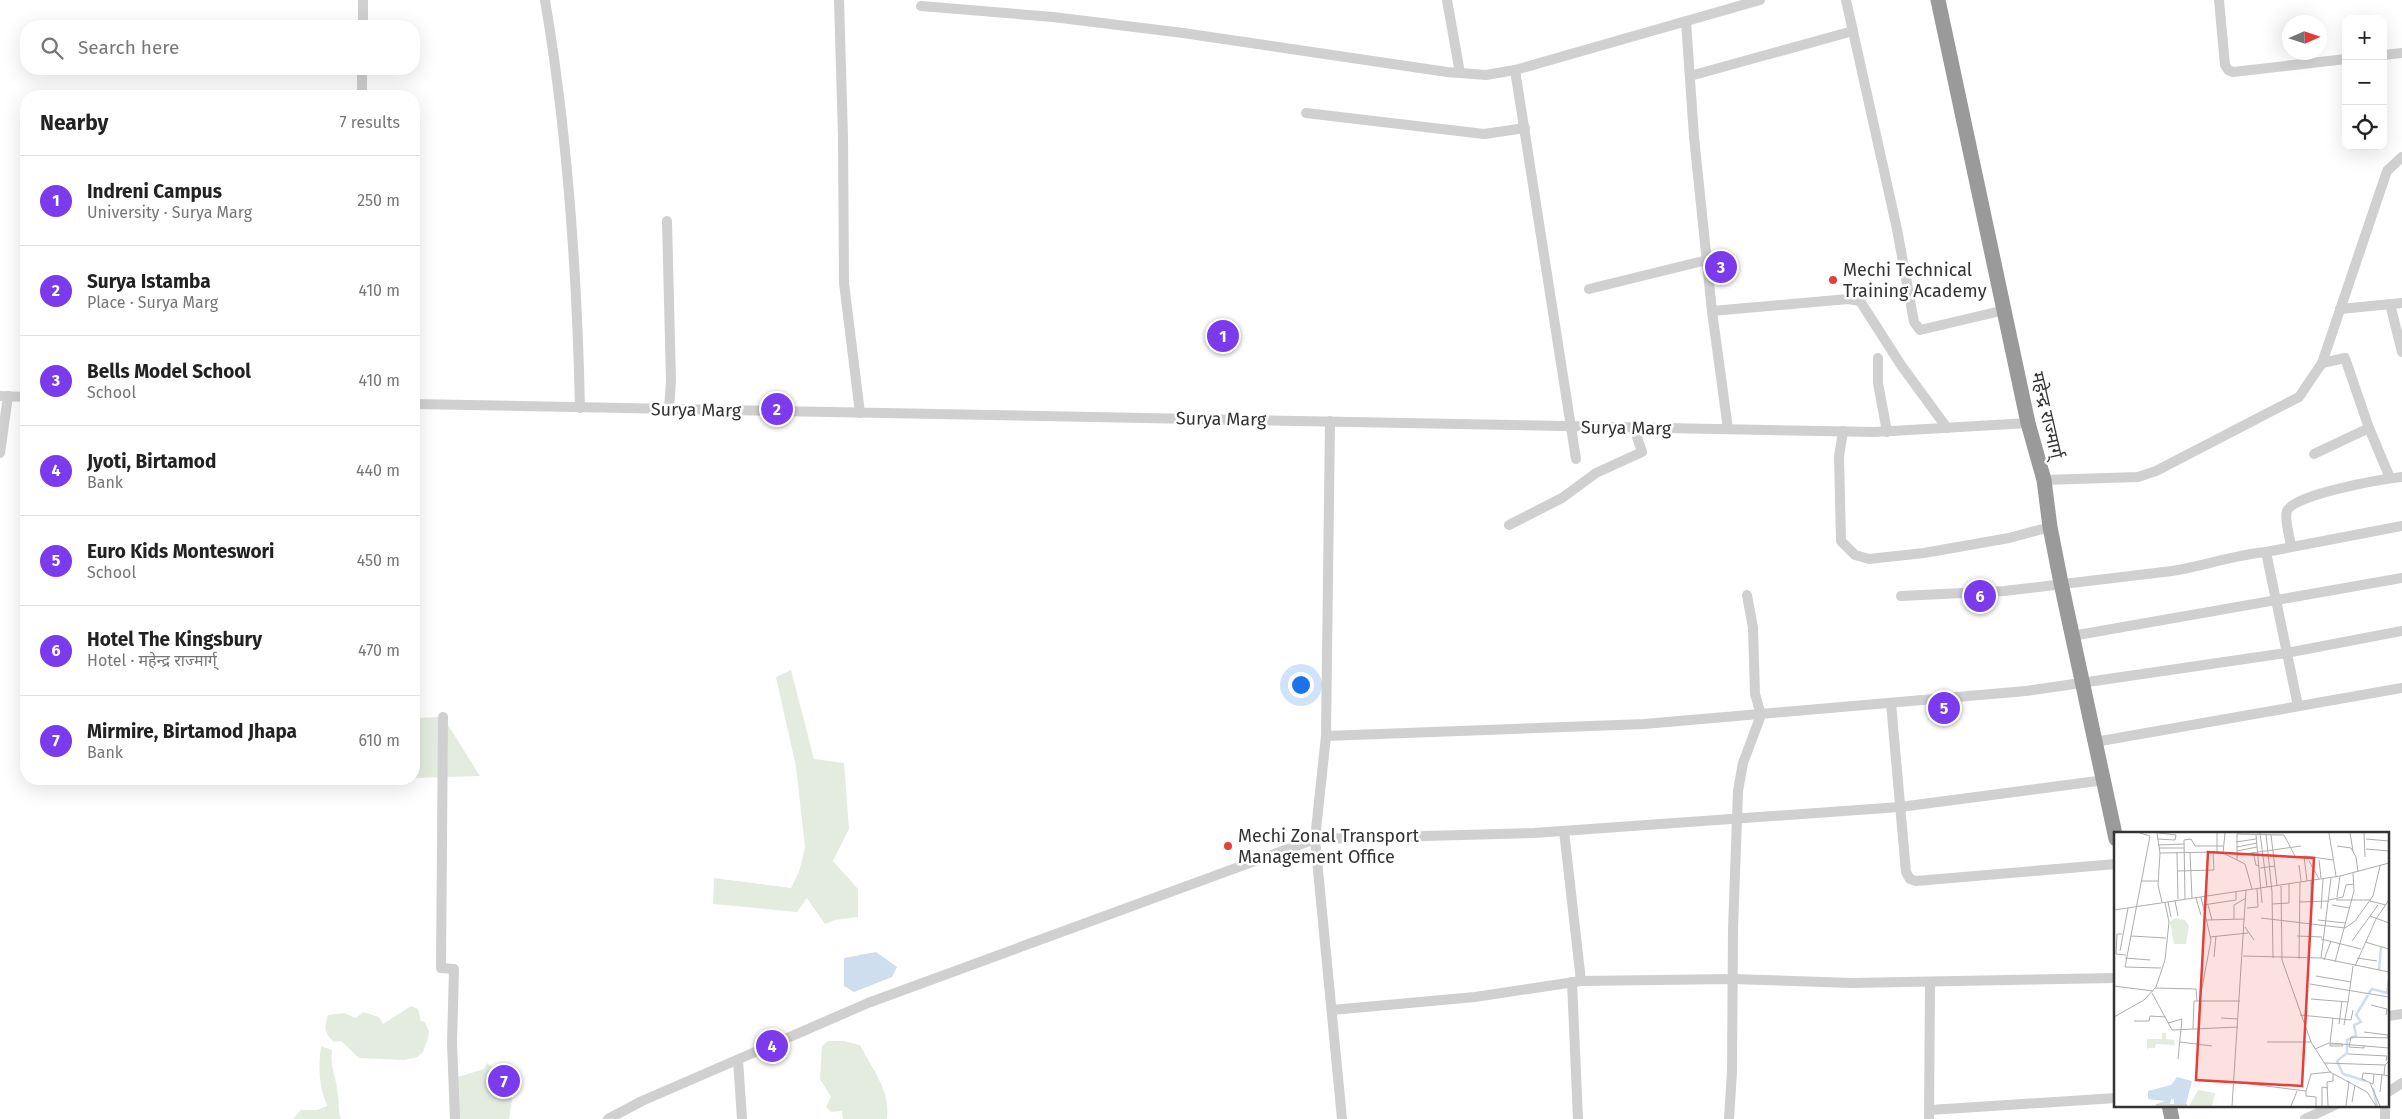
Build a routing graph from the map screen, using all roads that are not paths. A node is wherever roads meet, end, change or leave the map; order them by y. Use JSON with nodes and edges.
{"nodes":[{"id":1,"x":363,"y":0,"type":"edge"},
{"id":2,"x":545,"y":0,"type":"edge"},
{"id":3,"x":839,"y":0,"type":"edge"},
{"id":4,"x":1447,"y":0,"type":"edge"},
{"id":5,"x":1760,"y":0,"type":"edge"},
{"id":6,"x":1846,"y":0,"type":"edge"},
{"id":7,"x":1938,"y":0,"type":"edge"},
{"id":8,"x":2219,"y":0,"type":"edge"},
{"id":9,"x":921,"y":6,"type":"dead end"},
{"id":10,"x":363,"y":20,"type":"edge"},
{"id":11,"x":1686,"y":21,"type":"junction"},
{"id":12,"x":1853,"y":31,"type":"junction"},
{"id":13,"x":2402,"y":53,"type":"edge"},
{"id":14,"x":2387,"y":55,"type":"edge"},
{"id":15,"x":2342,"y":59,"type":"edge"},
{"id":16,"x":1515,"y":70,"type":"junction"},
{"id":17,"x":1460,"y":73,"type":"junction"},
{"id":18,"x":362,"y":75,"type":"edge"},
{"id":19,"x":1690,"y":76,"type":"junction"},
{"id":20,"x":362,"y":90,"type":"edge"},
{"id":21,"x":1306,"y":113,"type":"dead end"},
{"id":22,"x":1525,"y":128,"type":"junction"},
{"id":23,"x":2402,"y":157,"type":"edge"},
{"id":24,"x":667,"y":221,"type":"dead end"},
{"id":25,"x":1707,"y":260,"type":"junction"},
{"id":26,"x":1589,"y":289,"type":"dead end"},
{"id":27,"x":2402,"y":303,"type":"edge"},
{"id":28,"x":2390,"y":304,"type":"junction"},
{"id":29,"x":2340,"y":309,"type":"junction"},
{"id":30,"x":2005,"y":310,"type":"junction"},
{"id":31,"x":1712,"y":311,"type":"junction"},
{"id":32,"x":2402,"y":352,"type":"edge"},
{"id":33,"x":1878,"y":358,"type":"dead end"},
{"id":34,"x":2322,"y":363,"type":"junction"},
{"id":35,"x":4,"y":396,"type":"edge"},
{"id":36,"x":20,"y":397,"type":"edge"},
{"id":37,"x":420,"y":404,"type":"edge"},
{"id":38,"x":580,"y":408,"type":"junction"},
{"id":39,"x":669,"y":409,"type":"junction"},
{"id":40,"x":860,"y":413,"type":"junction"},
{"id":41,"x":1330,"y":421,"type":"junction"},
{"id":42,"x":2028,"y":423,"type":"junction"},
{"id":43,"x":1573,"y":427,"type":"junction"},
{"id":44,"x":1634,"y":428,"type":"junction"},
{"id":45,"x":1947,"y":428,"type":"junction"},
{"id":46,"x":2369,"y":428,"type":"junction"},
{"id":47,"x":1728,"y":429,"type":"junction"},
{"id":48,"x":1843,"y":431,"type":"junction"},
{"id":49,"x":1887,"y":432,"type":"junction"},
{"id":50,"x":0,"y":452,"type":"edge"},
{"id":51,"x":2314,"y":454,"type":"dead end"},
{"id":52,"x":1576,"y":459,"type":"dead end"},
{"id":53,"x":2402,"y":477,"type":"edge"},
{"id":54,"x":2390,"y":478,"type":"junction"},
{"id":55,"x":2044,"y":480,"type":"junction"},
{"id":56,"x":1509,"y":525,"type":"dead end"},
{"id":57,"x":2402,"y":526,"type":"edge"},
{"id":58,"x":2050,"y":527,"type":"junction"},
{"id":59,"x":2292,"y":546,"type":"junction"},
{"id":60,"x":2266,"y":552,"type":"junction"},
{"id":61,"x":2402,"y":578,"type":"edge"},
{"id":62,"x":2061,"y":583,"type":"junction"},
{"id":63,"x":1747,"y":595,"type":"dead end"},
{"id":64,"x":1901,"y":596,"type":"dead end"},
{"id":65,"x":2276,"y":599,"type":"junction"},
{"id":66,"x":2402,"y":631,"type":"edge"},
{"id":67,"x":2072,"y":636,"type":"junction"},
{"id":68,"x":2286,"y":653,"type":"junction"},
{"id":69,"x":2083,"y":684,"type":"junction"},
{"id":70,"x":2402,"y":688,"type":"edge"},
{"id":71,"x":1891,"y":703,"type":"junction"},
{"id":72,"x":2298,"y":706,"type":"junction"},
{"id":73,"x":1761,"y":715,"type":"junction"},
{"id":74,"x":443,"y":717,"type":"dead end"},
{"id":75,"x":1326,"y":736,"type":"junction"},
{"id":76,"x":2095,"y":742,"type":"junction"},
{"id":77,"x":2105,"y":780,"type":"junction"},
{"id":78,"x":1900,"y":807,"type":"junction"},
{"id":79,"x":1738,"y":818,"type":"junction"},
{"id":80,"x":1564,"y":831,"type":"junction"},
{"id":81,"x":2115,"y":832,"type":"edge"},
{"id":82,"x":1315,"y":839,"type":"junction"},
{"id":83,"x":2114,"y":864,"type":"edge"},
{"id":84,"x":1732,"y":978,"type":"junction"},
{"id":85,"x":2114,"y":978,"type":"edge"},
{"id":86,"x":1576,"y":981,"type":"junction"},
{"id":87,"x":1930,"y":982,"type":"junction"},
{"id":88,"x":1332,"y":1010,"type":"junction"},
{"id":89,"x":738,"y":1060,"type":"junction"},
{"id":90,"x":2402,"y":1083,"type":"edge"},
{"id":91,"x":2390,"y":1091,"type":"edge"},
{"id":92,"x":2114,"y":1098,"type":"edge"},
{"id":93,"x":2169,"y":1106,"type":"edge"},
{"id":94,"x":2333,"y":1106,"type":"edge"},
{"id":95,"x":2384,"y":1106,"type":"edge"},
{"id":96,"x":1930,"y":1114,"type":"edge"},
{"id":97,"x":455,"y":1119,"type":"edge"},
{"id":98,"x":608,"y":1119,"type":"edge"},
{"id":99,"x":742,"y":1119,"type":"edge"},
{"id":100,"x":1342,"y":1119,"type":"edge"},
{"id":101,"x":1578,"y":1119,"type":"edge"},
{"id":102,"x":1729,"y":1119,"type":"edge"},
{"id":103,"x":2172,"y":1119,"type":"edge"},
{"id":104,"x":2305,"y":1119,"type":"edge"},
{"id":105,"x":2385,"y":1119,"type":"edge"}],
"edges":[{"from":1,"to":10,"type":"street"},
{"from":2,"to":38,"type":"street"},
{"from":3,"to":40,"type":"street"},
{"from":4,"to":17,"type":"street"},
{"from":5,"to":11,"type":"street"},
{"from":6,"to":12,"type":"street"},
{"from":7,"to":30,"type":"highway","name":"महेन्द्र राज्मार्ग्"},
{"from":8,"to":15,"type":"street"},
{"from":9,"to":17,"type":"street"},
{"from":11,"to":16,"type":"street"},
{"from":11,"to":19,"type":"street"},
{"from":12,"to":19,"type":"street"},
{"from":12,"to":30,"type":"street"},
{"from":13,"to":14,"type":"street"},
{"from":16,"to":17,"type":"street"},
{"from":16,"to":22,"type":"street"},
{"from":18,"to":20,"type":"street"},
{"from":19,"to":25,"type":"street"},
{"from":21,"to":22,"type":"street"},
{"from":22,"to":43,"type":"street"},
{"from":23,"to":29,"type":"street"},
{"from":24,"to":39,"type":"street"},
{"from":25,"to":26,"type":"street"},
{"from":25,"to":31,"type":"street"},
{"from":27,"to":28,"type":"street"},
{"from":28,"to":29,"type":"street"},
{"from":28,"to":32,"type":"street"},
{"from":29,"to":34,"type":"street"},
{"from":30,"to":42,"type":"highway","name":"महेन्द्र राज्मार्ग्"},
{"from":31,"to":45,"type":"street"},
{"from":31,"to":47,"type":"street"},
{"from":33,"to":49,"type":"street"},
{"from":34,"to":46,"type":"street"},
{"from":34,"to":55,"type":"street"},
{"from":35,"to":36,"type":"street"},
{"from":35,"to":50,"type":"street"},
{"from":37,"to":38,"type":"street","name":"Surya Marg"},
{"from":38,"to":39,"type":"street","name":"Surya Marg"},
{"from":39,"to":40,"type":"street","name":"Surya Marg"},
{"from":40,"to":41,"type":"street","name":"Surya Marg"},
{"from":41,"to":43,"type":"street","name":"Surya Marg"},
{"from":41,"to":75,"type":"street"},
{"from":42,"to":45,"type":"street","name":"Surya Marg"},
{"from":42,"to":55,"type":"highway","name":"महेन्द्र राज्मार्ग्"},
{"from":43,"to":44,"type":"street","name":"Surya Marg"},
{"from":43,"to":52,"type":"street"},
{"from":44,"to":47,"type":"street","name":"Surya Marg"},
{"from":44,"to":56,"type":"street"},
{"from":45,"to":49,"type":"street","name":"Surya Marg"},
{"from":46,"to":51,"type":"street"},
{"from":46,"to":54,"type":"street"},
{"from":47,"to":48,"type":"street","name":"Surya Marg"},
{"from":48,"to":49,"type":"street","name":"Surya Marg"},
{"from":48,"to":58,"type":"street"},
{"from":53,"to":54,"type":"street"},
{"from":54,"to":59,"type":"street"},
{"from":55,"to":58,"type":"highway","name":"महेन्द्र राज्मार्ग्"},
{"from":57,"to":59,"type":"street"},
{"from":58,"to":62,"type":"highway","name":"महेन्द्र राज्मार्ग्"},
{"from":59,"to":60,"type":"street"},
{"from":60,"to":62,"type":"street"},
{"from":60,"to":65,"type":"street"},
{"from":61,"to":65,"type":"street"},
{"from":62,"to":64,"type":"street"},
{"from":62,"to":67,"type":"highway","name":"महेन्द्र राज्मार्ग्"},
{"from":63,"to":73,"type":"street"},
{"from":65,"to":67,"type":"street"},
{"from":65,"to":68,"type":"street"},
{"from":66,"to":68,"type":"street"},
{"from":67,"to":69,"type":"highway","name":"महेन्द्र राज्मार्ग्"},
{"from":68,"to":69,"type":"street"},
{"from":68,"to":72,"type":"street"},
{"from":69,"to":71,"type":"street"},
{"from":69,"to":76,"type":"highway","name":"महेन्द्र राज्मार्ग्"},
{"from":70,"to":72,"type":"street"},
{"from":71,"to":73,"type":"street"},
{"from":71,"to":78,"type":"street"},
{"from":72,"to":76,"type":"street"},
{"from":73,"to":75,"type":"street"},
{"from":73,"to":79,"type":"street"},
{"from":74,"to":97,"type":"street"},
{"from":75,"to":82,"type":"street"},
{"from":76,"to":77,"type":"highway","name":"महेन्द्र राज्मार्ग्"},
{"from":77,"to":78,"type":"street"},
{"from":77,"to":81,"type":"highway","name":"महेन्द्र राज्मार्ग्"},
{"from":78,"to":79,"type":"street"},
{"from":78,"to":83,"type":"street"},
{"from":79,"to":80,"type":"street"},
{"from":79,"to":84,"type":"street"},
{"from":80,"to":82,"type":"street"},
{"from":80,"to":86,"type":"street"},
{"from":82,"to":88,"type":"street"},
{"from":82,"to":89,"type":"street"},
{"from":84,"to":86,"type":"street"},
{"from":84,"to":87,"type":"street"},
{"from":84,"to":102,"type":"street"},
{"from":85,"to":87,"type":"street"},
{"from":86,"to":88,"type":"street"},
{"from":86,"to":101,"type":"street"},
{"from":87,"to":96,"type":"street"},
{"from":88,"to":100,"type":"street"},
{"from":89,"to":98,"type":"street"},
{"from":89,"to":99,"type":"street"},
{"from":90,"to":91,"type":"street"},
{"from":92,"to":96,"type":"street"},
{"from":93,"to":103,"type":"highway"},
{"from":94,"to":104,"type":"street"},
{"from":95,"to":105,"type":"street"}]}
